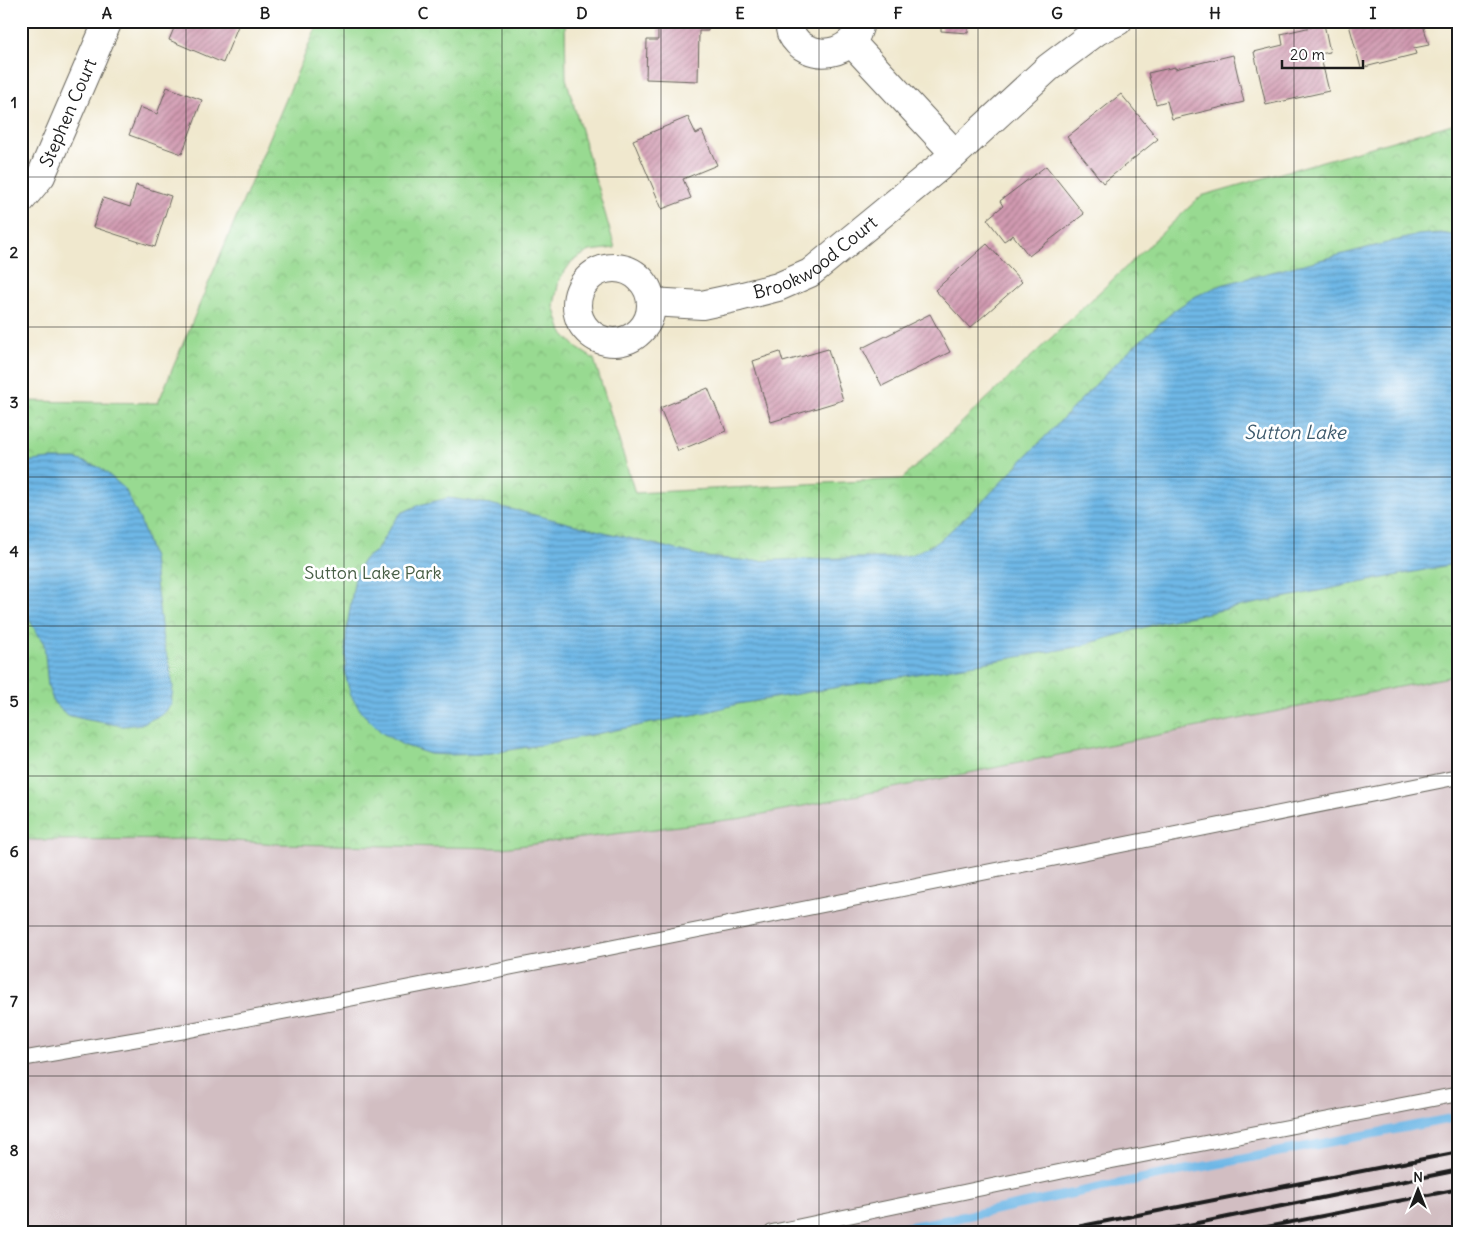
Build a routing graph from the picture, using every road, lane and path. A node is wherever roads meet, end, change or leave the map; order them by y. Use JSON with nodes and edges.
{"nodes":[{"id":1,"x":108,"y":21,"type":"edge"},
{"id":2,"x":789,"y":21,"type":"edge"},
{"id":3,"x":1118,"y":21,"type":"edge"},
{"id":4,"x":855,"y":32,"type":"edge"},
{"id":5,"x":955,"y":154,"type":"junction"},
{"id":6,"x":21,"y":200,"type":"edge"},
{"id":7,"x":651,"y":302,"type":"dead end"},
{"id":8,"x":1459,"y":778,"type":"edge"},
{"id":9,"x":21,"y":1059,"type":"edge"},
{"id":10,"x":1459,"y":1094,"type":"edge"},
{"id":11,"x":772,"y":1232,"type":"edge"}],
"edges":[{"from":1,"to":6,"type":"street","name":"Stephen Court"},
{"from":2,"to":4,"type":"street"},
{"from":3,"to":5,"type":"street","name":"Brookwood Court"},
{"from":4,"to":5,"type":"street"},
{"from":5,"to":7,"type":"street","name":"Brookwood Court"},
{"from":8,"to":9,"type":"lane"},
{"from":10,"to":11,"type":"lane"}]}
